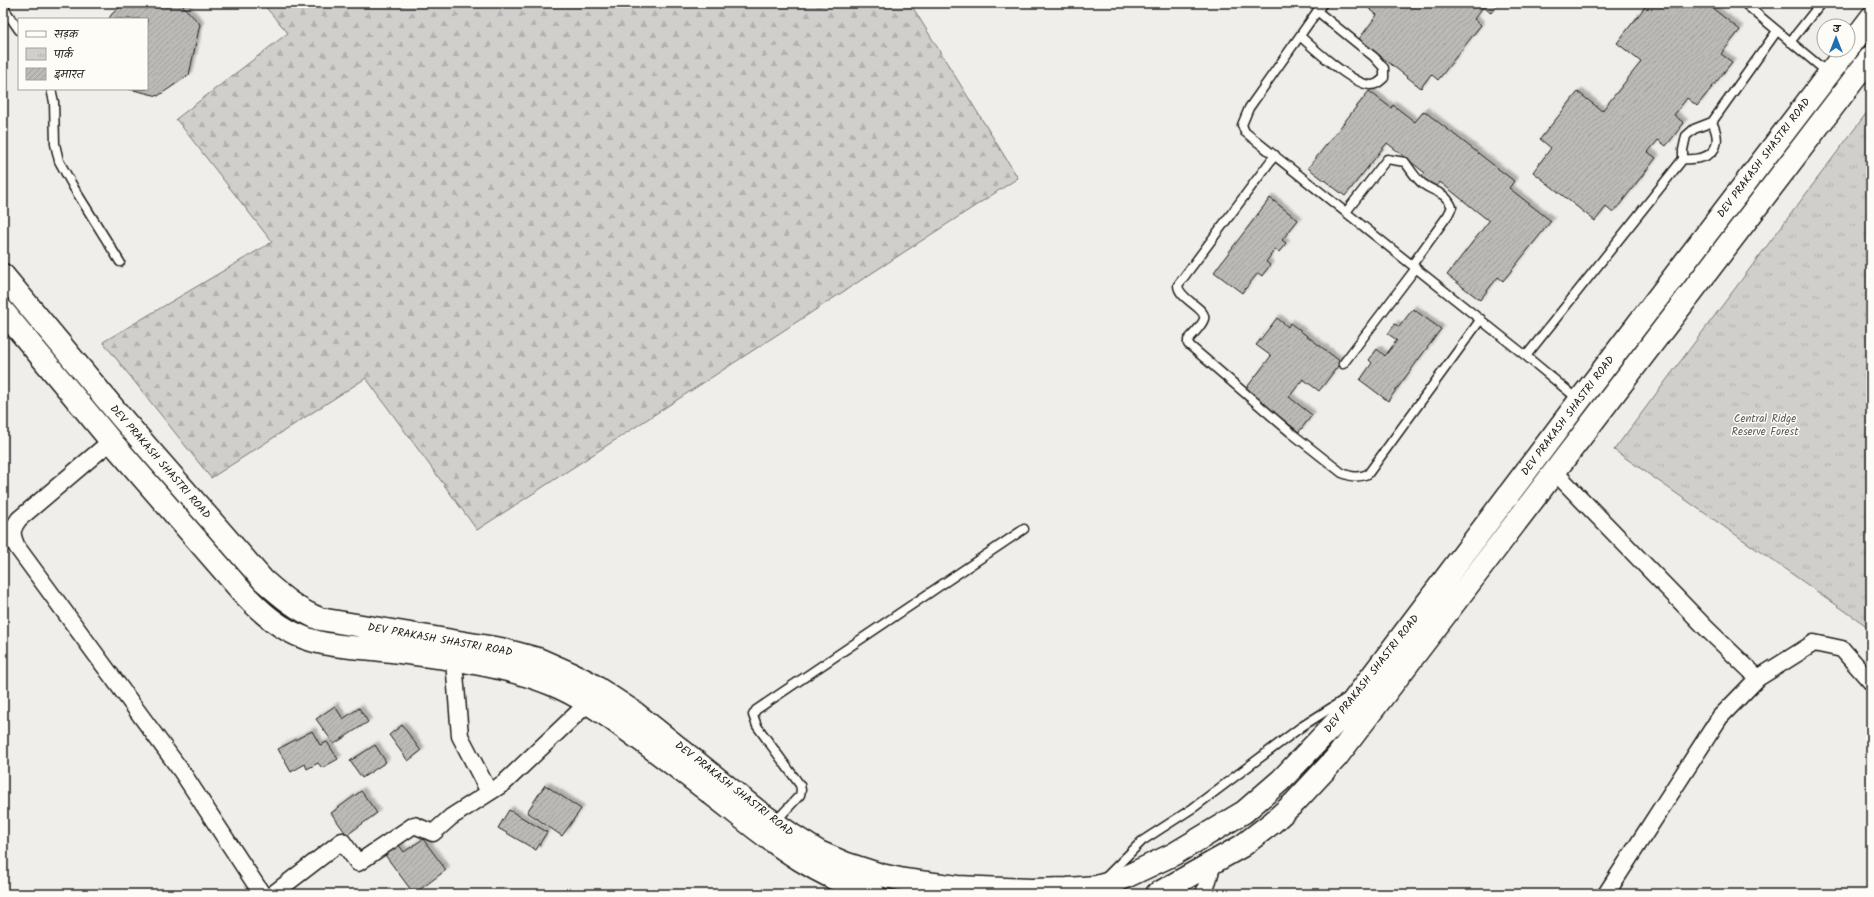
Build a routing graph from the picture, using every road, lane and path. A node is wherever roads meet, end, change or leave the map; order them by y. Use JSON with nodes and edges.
{"nodes":[{"id":1,"x":1323,"y":3,"type":"edge"},
{"id":2,"x":1744,"y":3,"type":"edge"},
{"id":3,"x":1821,"y":3,"type":"edge"},
{"id":4,"x":3,"y":7,"type":"edge"},
{"id":5,"x":1318,"y":11,"type":"junction"},
{"id":6,"x":1871,"y":18,"type":"edge"},
{"id":7,"x":18,"y":29,"type":"edge"},
{"id":8,"x":1777,"y":31,"type":"junction"},
{"id":9,"x":1300,"y":36,"type":"junction"},
{"id":10,"x":1856,"y":37,"type":"edge"},
{"id":11,"x":1790,"y":42,"type":"junction"},
{"id":12,"x":1871,"y":57,"type":"edge"},
{"id":13,"x":1840,"y":58,"type":"edge"},
{"id":14,"x":1828,"y":74,"type":"junction"},
{"id":15,"x":51,"y":90,"type":"edge"},
{"id":16,"x":1712,"y":122,"type":"junction"},
{"id":17,"x":1275,"y":155,"type":"junction"},
{"id":18,"x":1683,"y":159,"type":"junction"},
{"id":19,"x":1346,"y":212,"type":"junction"},
{"id":20,"x":120,"y":262,"type":"dead end"},
{"id":21,"x":1414,"y":266,"type":"junction"},
{"id":22,"x":3,"y":275,"type":"edge"},
{"id":23,"x":3,"y":311,"type":"edge"},
{"id":24,"x":1481,"y":319,"type":"junction"},
{"id":25,"x":1526,"y":356,"type":"junction"},
{"id":26,"x":1342,"y":364,"type":"dead end"},
{"id":27,"x":1579,"y":401,"type":"junction"},
{"id":28,"x":121,"y":417,"type":"junction"},
{"id":29,"x":107,"y":436,"type":"junction"},
{"id":30,"x":1554,"y":471,"type":"junction"},
{"id":31,"x":1024,"y":529,"type":"dead end"},
{"id":32,"x":454,"y":661,"type":"junction"},
{"id":33,"x":1758,"y":678,"type":"junction"},
{"id":34,"x":1871,"y":682,"type":"edge"},
{"id":35,"x":1361,"y":690,"type":"junction"},
{"id":36,"x":588,"y":703,"type":"junction"},
{"id":37,"x":489,"y":792,"type":"junction"},
{"id":38,"x":775,"y":823,"type":"junction"},
{"id":39,"x":1210,"y":834,"type":"junction"},
{"id":40,"x":1217,"y":860,"type":"junction"},
{"id":41,"x":1096,"y":887,"type":"junction"},
{"id":42,"x":262,"y":894,"type":"edge"},
{"id":43,"x":273,"y":894,"type":"edge"},
{"id":44,"x":874,"y":894,"type":"edge"},
{"id":45,"x":1157,"y":894,"type":"edge"},
{"id":46,"x":1204,"y":894,"type":"edge"},
{"id":47,"x":1606,"y":894,"type":"edge"}],
"edges":[{"from":1,"to":5,"type":"lane"},
{"from":2,"to":8,"type":"lane"},
{"from":3,"to":11,"type":"lane"},
{"from":4,"to":7,"type":"lane"},
{"from":5,"to":9,"type":"lane"},
{"from":5,"to":9,"type":"lane"},
{"from":6,"to":10,"type":"street","name":"DEV PRAKASH SHASTRI ROAD"},
{"from":8,"to":11,"type":"lane"},
{"from":8,"to":16,"type":"lane"},
{"from":9,"to":17,"type":"lane"},
{"from":11,"to":14,"type":"lane"},
{"from":12,"to":30,"type":"street","name":"DEV PRAKASH SHASTRI ROAD"},
{"from":13,"to":14,"type":"street","name":"DEV PRAKASH SHASTRI ROAD"},
{"from":14,"to":27,"type":"street","name":"DEV PRAKASH SHASTRI ROAD"},
{"from":15,"to":20,"type":"lane"},
{"from":16,"to":18,"type":"lane"},
{"from":16,"to":18,"type":"lane"},
{"from":17,"to":19,"type":"lane"},
{"from":17,"to":24,"type":"lane"},
{"from":18,"to":25,"type":"lane"},
{"from":19,"to":21,"type":"lane"},
{"from":19,"to":21,"type":"lane"},
{"from":21,"to":24,"type":"lane"},
{"from":21,"to":26,"type":"lane"},
{"from":22,"to":28,"type":"street","name":"DEV PRAKASH SHASTRI ROAD"},
{"from":23,"to":29,"type":"street","name":"DEV PRAKASH SHASTRI ROAD"},
{"from":24,"to":25,"type":"lane"},
{"from":25,"to":27,"type":"lane"},
{"from":27,"to":35,"type":"street","name":"DEV PRAKASH SHASTRI ROAD"},
{"from":28,"to":29,"type":"street"},
{"from":28,"to":38,"type":"street","name":"DEV PRAKASH SHASTRI ROAD"},
{"from":29,"to":32,"type":"street","name":"DEV PRAKASH SHASTRI ROAD"},
{"from":29,"to":42,"type":"street"},
{"from":30,"to":33,"type":"street"},
{"from":30,"to":40,"type":"street","name":"DEV PRAKASH SHASTRI ROAD"},
{"from":31,"to":38,"type":"lane"},
{"from":32,"to":36,"type":"street","name":"DEV PRAKASH SHASTRI ROAD"},
{"from":32,"to":37,"type":"street"},
{"from":33,"to":34,"type":"street"},
{"from":33,"to":47,"type":"street"},
{"from":35,"to":39,"type":"street","name":"DEV PRAKASH SHASTRI ROAD"},
{"from":35,"to":41,"type":"lane"},
{"from":36,"to":37,"type":"street"},
{"from":36,"to":44,"type":"street","name":"DEV PRAKASH SHASTRI ROAD"},
{"from":37,"to":43,"type":"street"},
{"from":38,"to":41,"type":"street","name":"DEV PRAKASH SHASTRI ROAD"},
{"from":39,"to":40,"type":"street"},
{"from":39,"to":41,"type":"street","name":"DEV PRAKASH SHASTRI ROAD"},
{"from":40,"to":45,"type":"street","name":"DEV PRAKASH SHASTRI ROAD"},
{"from":40,"to":46,"type":"street"}]}
